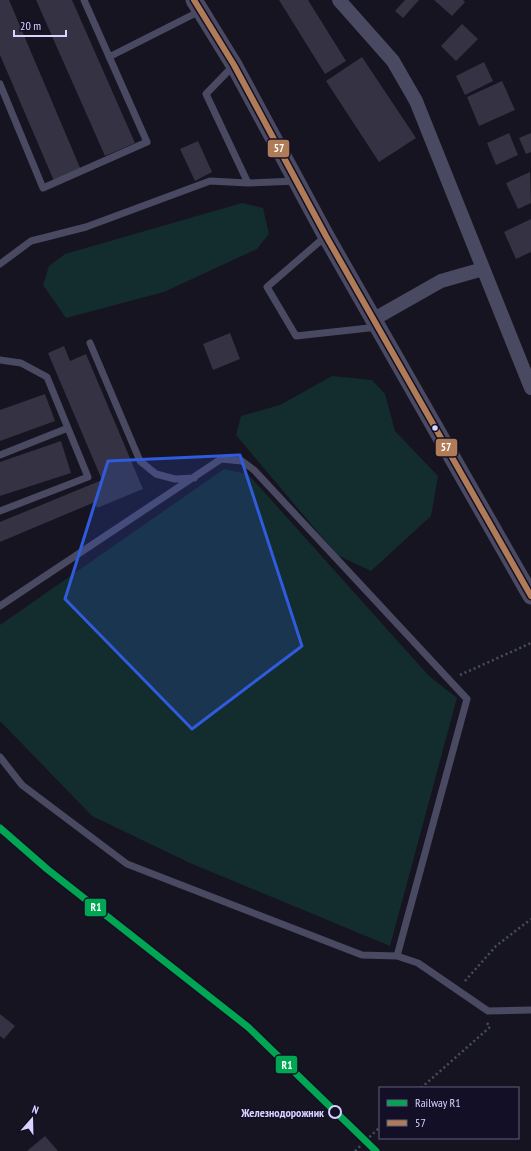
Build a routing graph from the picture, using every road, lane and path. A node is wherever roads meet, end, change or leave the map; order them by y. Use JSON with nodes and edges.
{"nodes":[{"id":1,"x":84,"y":0,"type":"edge"},
{"id":2,"x":339,"y":0,"type":"edge"},
{"id":3,"x":197,"y":6,"type":"edge"},
{"id":4,"x":109,"y":56,"type":"junction"},
{"id":5,"x":234,"y":65,"type":"junction"},
{"id":6,"x":0,"y":84,"type":"edge"},
{"id":7,"x":296,"y":181,"type":"junction"},
{"id":8,"x":248,"y":183,"type":"junction"},
{"id":9,"x":326,"y":236,"type":"junction"},
{"id":10,"x":0,"y":264,"type":"edge"},
{"id":11,"x":483,"y":269,"type":"junction"},
{"id":12,"x":377,"y":323,"type":"junction"},
{"id":13,"x":90,"y":343,"type":"dead end"},
{"id":14,"x":0,"y":360,"type":"edge"},
{"id":15,"x":531,"y":388,"type":"edge"},
{"id":16,"x":68,"y":428,"type":"junction"},
{"id":17,"x":0,"y":455,"type":"edge"},
{"id":18,"x":194,"y":478,"type":"junction"},
{"id":19,"x":0,"y":511,"type":"edge"},
{"id":20,"x":531,"y":596,"type":"edge"},
{"id":21,"x":0,"y":606,"type":"edge"},
{"id":22,"x":531,"y":643,"type":"edge"},
{"id":23,"x":448,"y":680,"type":"junction"},
{"id":24,"x":0,"y":757,"type":"edge"},
{"id":25,"x":397,"y":956,"type":"junction"},
{"id":26,"x":531,"y":1010,"type":"edge"},
{"id":27,"x":379,"y":1128,"type":"edge"},
{"id":28,"x":355,"y":1151,"type":"edge"}],
"edges":[{"from":1,"to":4,"type":"lane"},
{"from":2,"to":11,"type":"street"},
{"from":3,"to":4,"type":"lane"},
{"from":3,"to":5,"type":"street"},
{"from":4,"to":6,"type":"lane"},
{"from":5,"to":7,"type":"street"},
{"from":5,"to":8,"type":"lane"},
{"from":7,"to":8,"type":"lane"},
{"from":7,"to":9,"type":"street"},
{"from":8,"to":10,"type":"lane"},
{"from":9,"to":12,"type":"street"},
{"from":9,"to":12,"type":"lane"},
{"from":11,"to":12,"type":"street"},
{"from":11,"to":15,"type":"street"},
{"from":12,"to":20,"type":"street"},
{"from":13,"to":18,"type":"lane"},
{"from":14,"to":16,"type":"lane"},
{"from":16,"to":17,"type":"lane"},
{"from":16,"to":19,"type":"lane"},
{"from":18,"to":21,"type":"lane"},
{"from":18,"to":23,"type":"lane"},
{"from":22,"to":23,"type":"path"},
{"from":23,"to":25,"type":"lane"},
{"from":24,"to":25,"type":"lane"},
{"from":25,"to":26,"type":"lane"},
{"from":27,"to":28,"type":"path"}]}
